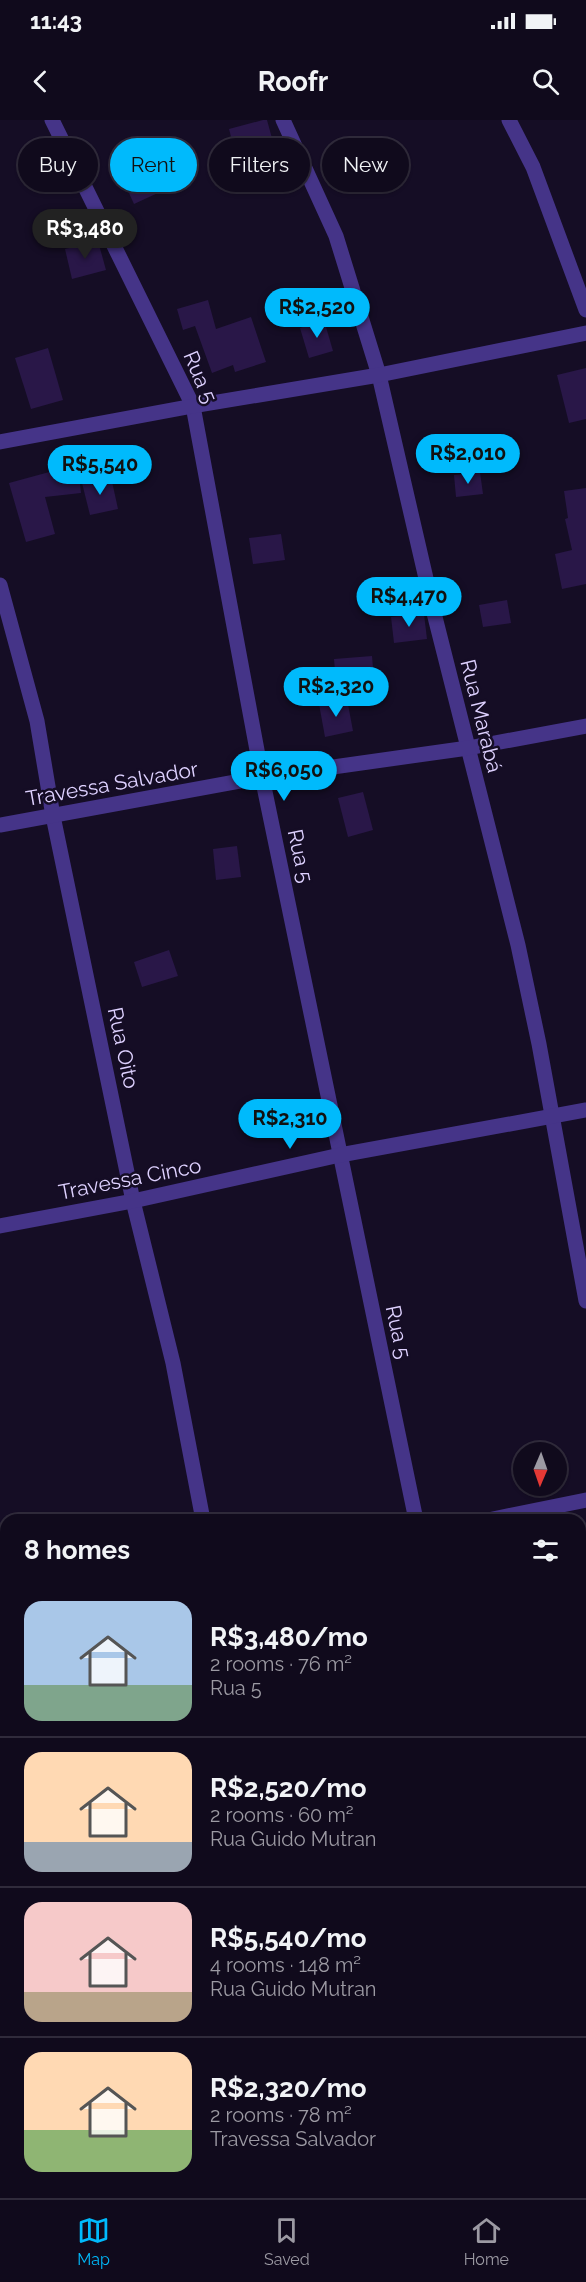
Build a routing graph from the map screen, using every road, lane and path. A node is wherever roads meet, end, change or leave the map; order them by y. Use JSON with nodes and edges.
{"nodes":[{"id":1,"x":52,"y":120,"type":"edge"},
{"id":2,"x":283,"y":120,"type":"edge"},
{"id":3,"x":509,"y":120,"type":"edge"},
{"id":4,"x":586,"y":310,"type":"edge"},
{"id":5,"x":586,"y":333,"type":"edge"},
{"id":6,"x":379,"y":375,"type":"junction"},
{"id":7,"x":193,"y":406,"type":"junction"},
{"id":8,"x":0,"y":442,"type":"edge"},
{"id":9,"x":0,"y":585,"type":"edge"},
{"id":10,"x":586,"y":726,"type":"edge"},
{"id":11,"x":468,"y":748,"type":"junction"},
{"id":12,"x":262,"y":777,"type":"junction"},
{"id":13,"x":53,"y":816,"type":"junction"},
{"id":14,"x":0,"y":825,"type":"edge"},
{"id":15,"x":586,"y":1110,"type":"edge"},
{"id":16,"x":552,"y":1116,"type":"junction"},
{"id":17,"x":340,"y":1155,"type":"junction"},
{"id":18,"x":133,"y":1201,"type":"junction"},
{"id":19,"x":0,"y":1226,"type":"edge"},
{"id":20,"x":586,"y":1301,"type":"edge"},
{"id":21,"x":586,"y":1500,"type":"edge"},
{"id":22,"x":202,"y":1514,"type":"edge"},
{"id":23,"x":415,"y":1514,"type":"edge"},
{"id":24,"x":517,"y":1514,"type":"edge"}],
"edges":[{"from":1,"to":7,"type":"street","name":"Rua 5"},
{"from":2,"to":6,"type":"street","name":"Rua Marabá"},
{"from":3,"to":4,"type":"street"},
{"from":5,"to":6,"type":"street"},
{"from":6,"to":7,"type":"street"},
{"from":6,"to":11,"type":"street","name":"Rua Marabá"},
{"from":7,"to":8,"type":"street"},
{"from":7,"to":12,"type":"street","name":"Rua 5"},
{"from":9,"to":13,"type":"street","name":"Rua Oito"},
{"from":10,"to":11,"type":"street","name":"Travessa Salvador"},
{"from":11,"to":12,"type":"street","name":"Travessa Salvador"},
{"from":11,"to":16,"type":"street","name":"Rua Marabá"},
{"from":12,"to":13,"type":"street","name":"Travessa Salvador"},
{"from":12,"to":17,"type":"street","name":"Rua 5"},
{"from":13,"to":14,"type":"street","name":"Travessa Salvador"},
{"from":13,"to":18,"type":"street","name":"Rua Oito"},
{"from":15,"to":16,"type":"street","name":"Travessa Cinco"},
{"from":16,"to":17,"type":"street","name":"Travessa Cinco"},
{"from":16,"to":20,"type":"street","name":"Rua Marabá"},
{"from":17,"to":18,"type":"street","name":"Travessa Cinco"},
{"from":17,"to":23,"type":"street","name":"Rua 5"},
{"from":18,"to":19,"type":"street","name":"Travessa Cinco"},
{"from":18,"to":22,"type":"street","name":"Rua Oito"},
{"from":21,"to":24,"type":"street"}]}
